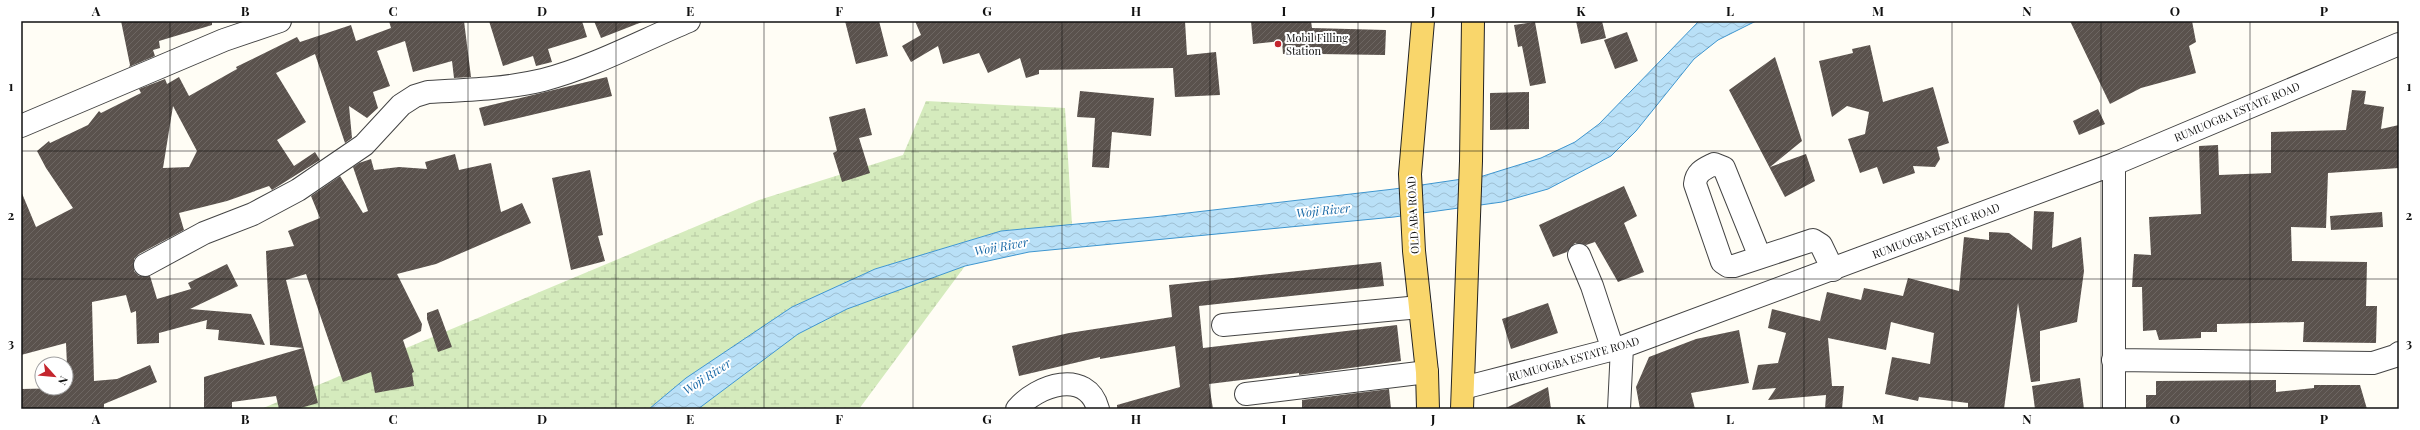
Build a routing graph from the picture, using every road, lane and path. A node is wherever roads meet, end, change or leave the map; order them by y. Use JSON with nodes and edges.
{"nodes":[{"id":1,"x":280,"y":21,"type":"edge"},
{"id":2,"x":689,"y":21,"type":"edge"},
{"id":3,"x":1423,"y":21,"type":"edge"},
{"id":4,"x":1472,"y":21,"type":"edge"},
{"id":5,"x":2399,"y":44,"type":"edge"},
{"id":6,"x":21,"y":126,"type":"edge"},
{"id":7,"x":2114,"y":164,"type":"junction"},
{"id":8,"x":1579,"y":255,"type":"dead end"},
{"id":9,"x":1760,"y":257,"type":"dead end"},
{"id":10,"x":144,"y":265,"type":"dead end"},
{"id":11,"x":1833,"y":270,"type":"junction"},
{"id":12,"x":1420,"y":306,"type":"junction"},
{"id":13,"x":1223,"y":325,"type":"dead end"},
{"id":14,"x":1618,"y":349,"type":"junction"},
{"id":15,"x":2399,"y":353,"type":"edge"},
{"id":16,"x":2113,"y":360,"type":"junction"},
{"id":17,"x":1427,"y":372,"type":"junction"},
{"id":18,"x":1246,"y":394,"type":"dead end"},
{"id":19,"x":1463,"y":399,"type":"edge"},
{"id":20,"x":1016,"y":409,"type":"edge"},
{"id":21,"x":1098,"y":409,"type":"edge"},
{"id":22,"x":1428,"y":409,"type":"edge"},
{"id":23,"x":1619,"y":409,"type":"edge"},
{"id":24,"x":2114,"y":409,"type":"edge"}],
"edges":[{"from":1,"to":6,"type":"street"},
{"from":2,"to":10,"type":"street"},
{"from":3,"to":12,"type":"main road","name":"OLD ABA ROAD"},
{"from":4,"to":19,"type":"main road"},
{"from":5,"to":7,"type":"street","name":"RUMUOGBA ESTATE ROAD"},
{"from":7,"to":11,"type":"street","name":"RUMUOGBA ESTATE ROAD"},
{"from":7,"to":16,"type":"street"},
{"from":8,"to":14,"type":"street"},
{"from":9,"to":11,"type":"street"},
{"from":11,"to":14,"type":"street","name":"RUMUOGBA ESTATE ROAD"},
{"from":12,"to":13,"type":"street"},
{"from":12,"to":17,"type":"main road","name":"OLD ABA ROAD"},
{"from":14,"to":19,"type":"street","name":"RUMUOGBA ESTATE ROAD"},
{"from":14,"to":23,"type":"street"},
{"from":15,"to":16,"type":"street"},
{"from":16,"to":24,"type":"street"},
{"from":17,"to":18,"type":"street"},
{"from":17,"to":22,"type":"main road","name":"OLD ABA ROAD"},
{"from":20,"to":21,"type":"street"}]}
